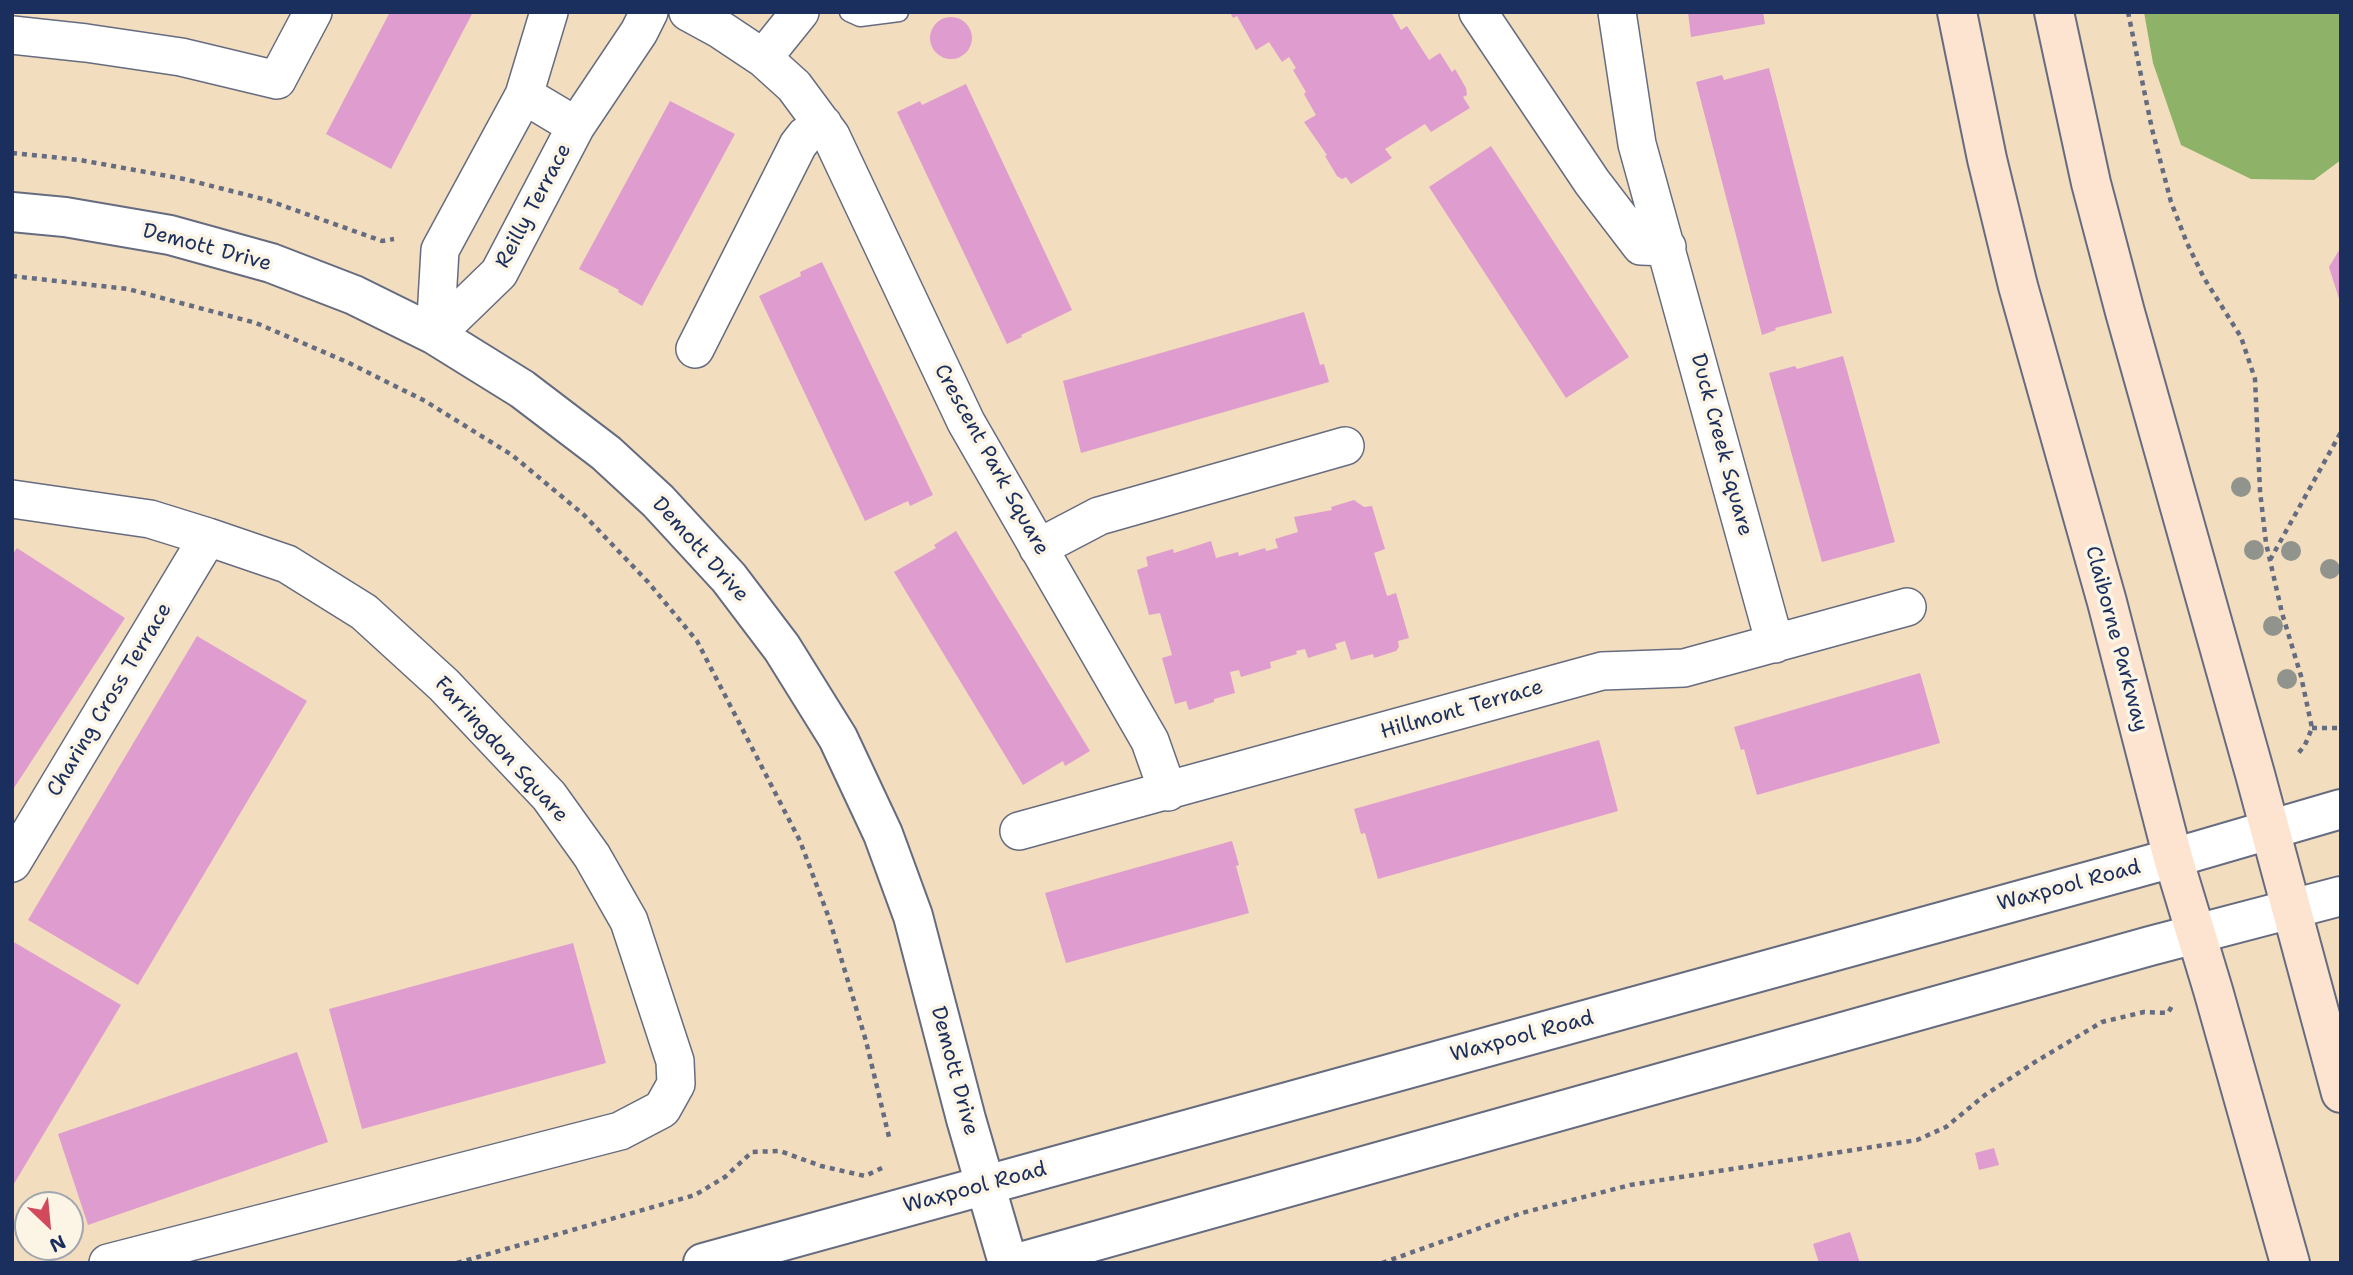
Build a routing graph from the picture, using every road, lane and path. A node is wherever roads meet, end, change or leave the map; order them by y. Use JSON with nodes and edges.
{"nodes":[{"id":1,"x":313,"y":12,"type":"edge"},
{"id":2,"x":549,"y":12,"type":"edge"},
{"id":3,"x":649,"y":12,"type":"edge"},
{"id":4,"x":688,"y":12,"type":"edge"},
{"id":5,"x":800,"y":12,"type":"edge"},
{"id":6,"x":849,"y":12,"type":"edge"},
{"id":7,"x":899,"y":12,"type":"edge"},
{"id":8,"x":1478,"y":12,"type":"edge"},
{"id":9,"x":1617,"y":12,"type":"edge"},
{"id":10,"x":1958,"y":12,"type":"edge"},
{"id":11,"x":2054,"y":12,"type":"edge"},
{"id":12,"x":2127,"y":12,"type":"edge"},
{"id":13,"x":12,"y":36,"type":"edge"},
{"id":14,"x":763,"y":58,"type":"junction"},
{"id":15,"x":524,"y":95,"type":"junction"},
{"id":16,"x":822,"y":124,"type":"junction"},
{"id":17,"x":576,"y":126,"type":"junction"},
{"id":18,"x":12,"y":153,"type":"edge"},
{"id":19,"x":12,"y":212,"type":"edge"},
{"id":20,"x":394,"y":239,"type":"dead end"},
{"id":21,"x":1667,"y":247,"type":"junction"},
{"id":22,"x":12,"y":276,"type":"edge"},
{"id":23,"x":435,"y":335,"type":"junction"},
{"id":24,"x":695,"y":349,"type":"dead end"},
{"id":25,"x":2341,"y":432,"type":"edge"},
{"id":26,"x":1345,"y":446,"type":"dead end"},
{"id":27,"x":12,"y":499,"type":"edge"},
{"id":28,"x":208,"y":537,"type":"junction"},
{"id":29,"x":1038,"y":548,"type":"junction"},
{"id":30,"x":2270,"y":560,"type":"junction"},
{"id":31,"x":1907,"y":607,"type":"dead end"},
{"id":32,"x":1775,"y":644,"type":"junction"},
{"id":33,"x":2312,"y":728,"type":"junction"},
{"id":34,"x":2341,"y":728,"type":"edge"},
{"id":35,"x":2296,"y":756,"type":"dead end"},
{"id":36,"x":1168,"y":792,"type":"junction"},
{"id":37,"x":2341,"y":809,"type":"edge"},
{"id":38,"x":2269,"y":830,"type":"junction"},
{"id":39,"x":1019,"y":831,"type":"dead end"},
{"id":40,"x":2173,"y":858,"type":"junction"},
{"id":41,"x":12,"y":863,"type":"edge"},
{"id":42,"x":2341,"y":896,"type":"edge"},
{"id":43,"x":2292,"y":910,"type":"junction"},
{"id":44,"x":2197,"y":935,"type":"junction"},
{"id":45,"x":2174,"y":1004,"type":"dead end"},
{"id":46,"x":2341,"y":1093,"type":"edge"},
{"id":47,"x":889,"y":1137,"type":"dead end"},
{"id":48,"x":882,"y":1168,"type":"dead end"},
{"id":49,"x":985,"y":1185,"type":"junction"},
{"id":50,"x":108,"y":1263,"type":"edge"},
{"id":51,"x":457,"y":1263,"type":"edge"},
{"id":52,"x":703,"y":1263,"type":"edge"},
{"id":53,"x":1008,"y":1263,"type":"edge"},
{"id":54,"x":1017,"y":1263,"type":"edge"},
{"id":55,"x":1382,"y":1263,"type":"edge"},
{"id":56,"x":2290,"y":1263,"type":"edge"}],
"edges":[{"from":1,"to":13,"type":"street"},
{"from":2,"to":15,"type":"street"},
{"from":3,"to":17,"type":"street","name":"Reilly Terrace"},
{"from":4,"to":14,"type":"street","name":"Crescent Park Square"},
{"from":5,"to":14,"type":"street"},
{"from":6,"to":7,"type":"lane"},
{"from":8,"to":21,"type":"street"},
{"from":9,"to":21,"type":"street","name":"Duck Creek Square"},
{"from":10,"to":40,"type":"main road","name":"Claiborne Parkway"},
{"from":11,"to":38,"type":"main road"},
{"from":12,"to":30,"type":"path"},
{"from":14,"to":16,"type":"street","name":"Crescent Park Square"},
{"from":15,"to":17,"type":"street","name":"Reilly Terrace"},
{"from":15,"to":23,"type":"street"},
{"from":16,"to":24,"type":"street"},
{"from":16,"to":29,"type":"street","name":"Crescent Park Square"},
{"from":17,"to":23,"type":"street","name":"Reilly Terrace"},
{"from":18,"to":20,"type":"path"},
{"from":19,"to":23,"type":"street","name":"Demott Drive"},
{"from":21,"to":32,"type":"street","name":"Duck Creek Square"},
{"from":22,"to":47,"type":"path"},
{"from":23,"to":49,"type":"street","name":"Demott Drive"},
{"from":25,"to":30,"type":"path"},
{"from":26,"to":29,"type":"street"},
{"from":27,"to":28,"type":"street","name":"Farringdon Square"},
{"from":28,"to":41,"type":"street","name":"Charing Cross Terrace"},
{"from":28,"to":50,"type":"street","name":"Farringdon Square"},
{"from":29,"to":36,"type":"street","name":"Crescent Park Square"},
{"from":30,"to":33,"type":"path"},
{"from":31,"to":32,"type":"street","name":"Hillmont Terrace"},
{"from":32,"to":36,"type":"street","name":"Hillmont Terrace"},
{"from":33,"to":34,"type":"path"},
{"from":33,"to":35,"type":"path"},
{"from":36,"to":39,"type":"street","name":"Hillmont Terrace"},
{"from":37,"to":38,"type":"street","name":"Waxpool Road"},
{"from":38,"to":40,"type":"street","name":"Waxpool Road"},
{"from":38,"to":43,"type":"main road"},
{"from":40,"to":44,"type":"main road","name":"Claiborne Parkway"},
{"from":40,"to":49,"type":"street","name":"Waxpool Road"},
{"from":42,"to":43,"type":"street"},
{"from":43,"to":44,"type":"street"},
{"from":43,"to":46,"type":"main road"},
{"from":44,"to":54,"type":"street"},
{"from":44,"to":56,"type":"main road","name":"Claiborne Parkway"},
{"from":45,"to":55,"type":"path"},
{"from":48,"to":51,"type":"path"},
{"from":49,"to":52,"type":"street","name":"Waxpool Road"},
{"from":49,"to":53,"type":"street","name":"Demott Drive"}]}
